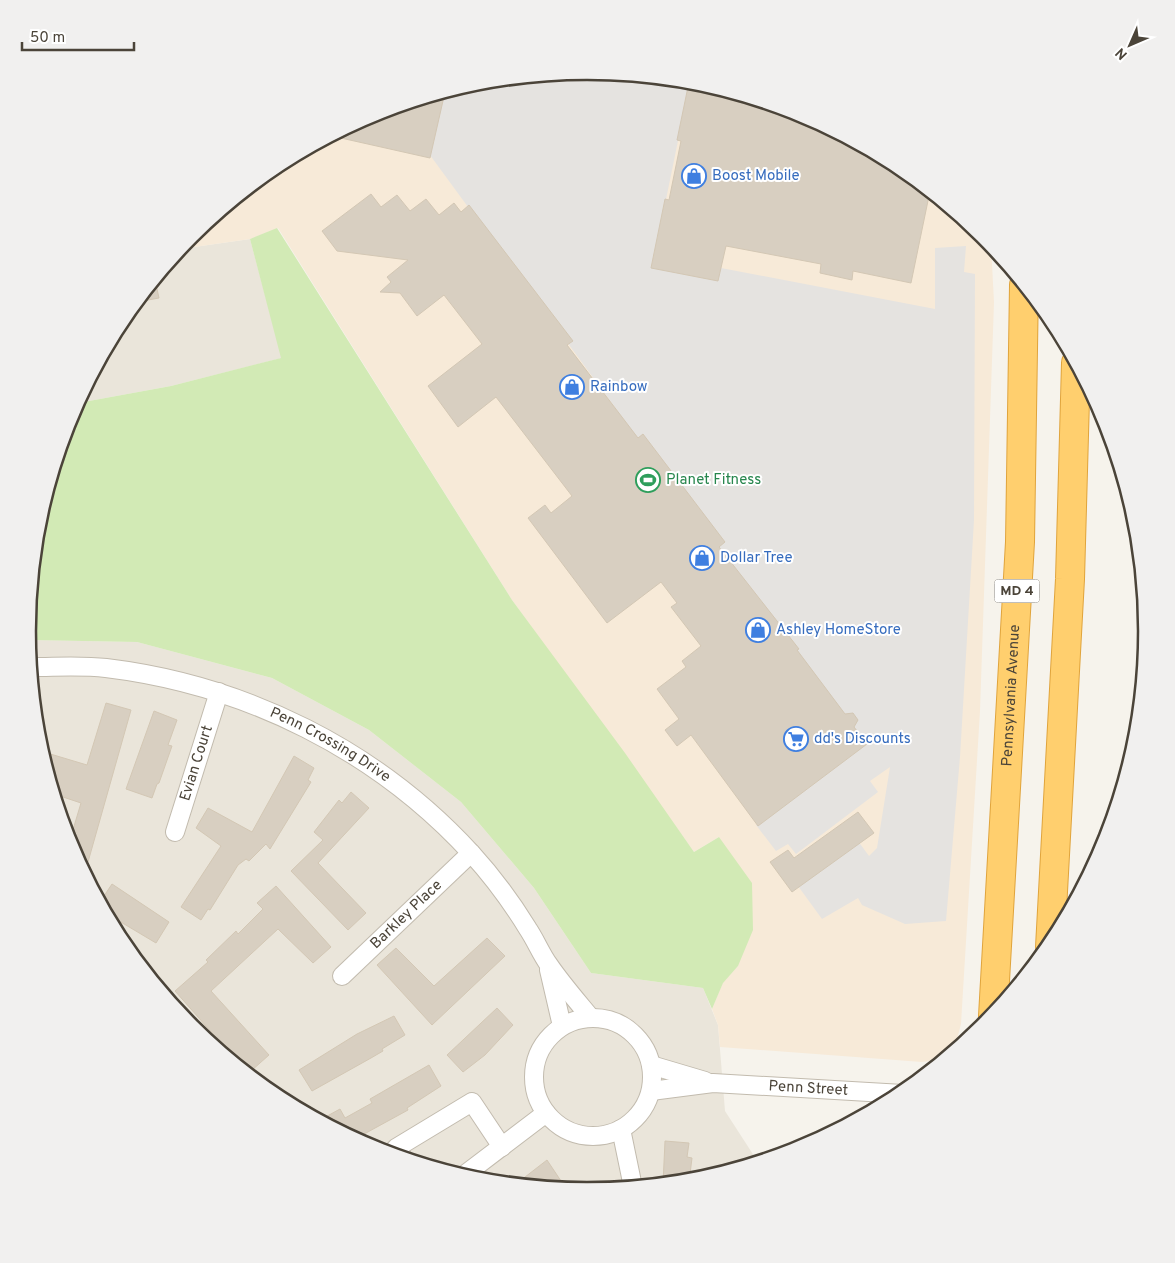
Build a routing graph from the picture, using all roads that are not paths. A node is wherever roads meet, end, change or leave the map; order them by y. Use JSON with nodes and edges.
{"nodes":[{"id":1,"x":1024,"y":295,"type":"edge"},
{"id":2,"x":1076,"y":376,"type":"edge"},
{"id":3,"x":37,"y":667,"type":"edge"},
{"id":4,"x":219,"y":692,"type":"junction"},
{"id":5,"x":175,"y":832,"type":"dead end"},
{"id":6,"x":471,"y":853,"type":"junction"},
{"id":7,"x":1051,"y":930,"type":"edge"},
{"id":8,"x":548,"y":964,"type":"junction"},
{"id":9,"x":342,"y":976,"type":"dead end"},
{"id":10,"x":994,"y":1004,"type":"edge"},
{"id":11,"x":591,"y":1018,"type":"junction"},
{"id":12,"x":562,"y":1026,"type":"junction"},
{"id":13,"x":651,"y":1065,"type":"junction"},
{"id":14,"x":713,"y":1083,"type":"junction"},
{"id":15,"x":651,"y":1091,"type":"junction"},
{"id":16,"x":889,"y":1093,"type":"edge"},
{"id":17,"x":546,"y":1113,"type":"junction"},
{"id":18,"x":621,"y":1129,"type":"junction"},
{"id":19,"x":502,"y":1147,"type":"junction"},
{"id":20,"x":396,"y":1148,"type":"edge"},
{"id":21,"x":471,"y":1170,"type":"edge"},
{"id":22,"x":631,"y":1181,"type":"edge"}],
"edges":[{"from":1,"to":10,"type":"highway","name":"Pennsylvania Avenue","number":"MD 4"},
{"from":2,"to":7,"type":"highway"},
{"from":3,"to":4,"type":"street","name":"Penn Crossing Drive"},
{"from":4,"to":5,"type":"street","name":"Evian Court"},
{"from":4,"to":6,"type":"street","name":"Penn Crossing Drive"},
{"from":6,"to":8,"type":"street","name":"Penn Crossing Drive"},
{"from":6,"to":9,"type":"street","name":"Barkley Place"},
{"from":8,"to":11,"type":"street","name":"Penn Crossing Drive"},
{"from":8,"to":12,"type":"street","name":"Penn Crossing Drive"},
{"from":11,"to":12,"type":"street"},
{"from":11,"to":13,"type":"street"},
{"from":12,"to":17,"type":"street"},
{"from":13,"to":14,"type":"street","name":"Penn Street"},
{"from":13,"to":15,"type":"street"},
{"from":14,"to":15,"type":"street","name":"Penn Street"},
{"from":14,"to":16,"type":"street","name":"Penn Street"},
{"from":15,"to":18,"type":"street"},
{"from":17,"to":18,"type":"street"},
{"from":17,"to":19,"type":"street"},
{"from":18,"to":22,"type":"street"},
{"from":19,"to":20,"type":"street"},
{"from":19,"to":21,"type":"street"}]}
